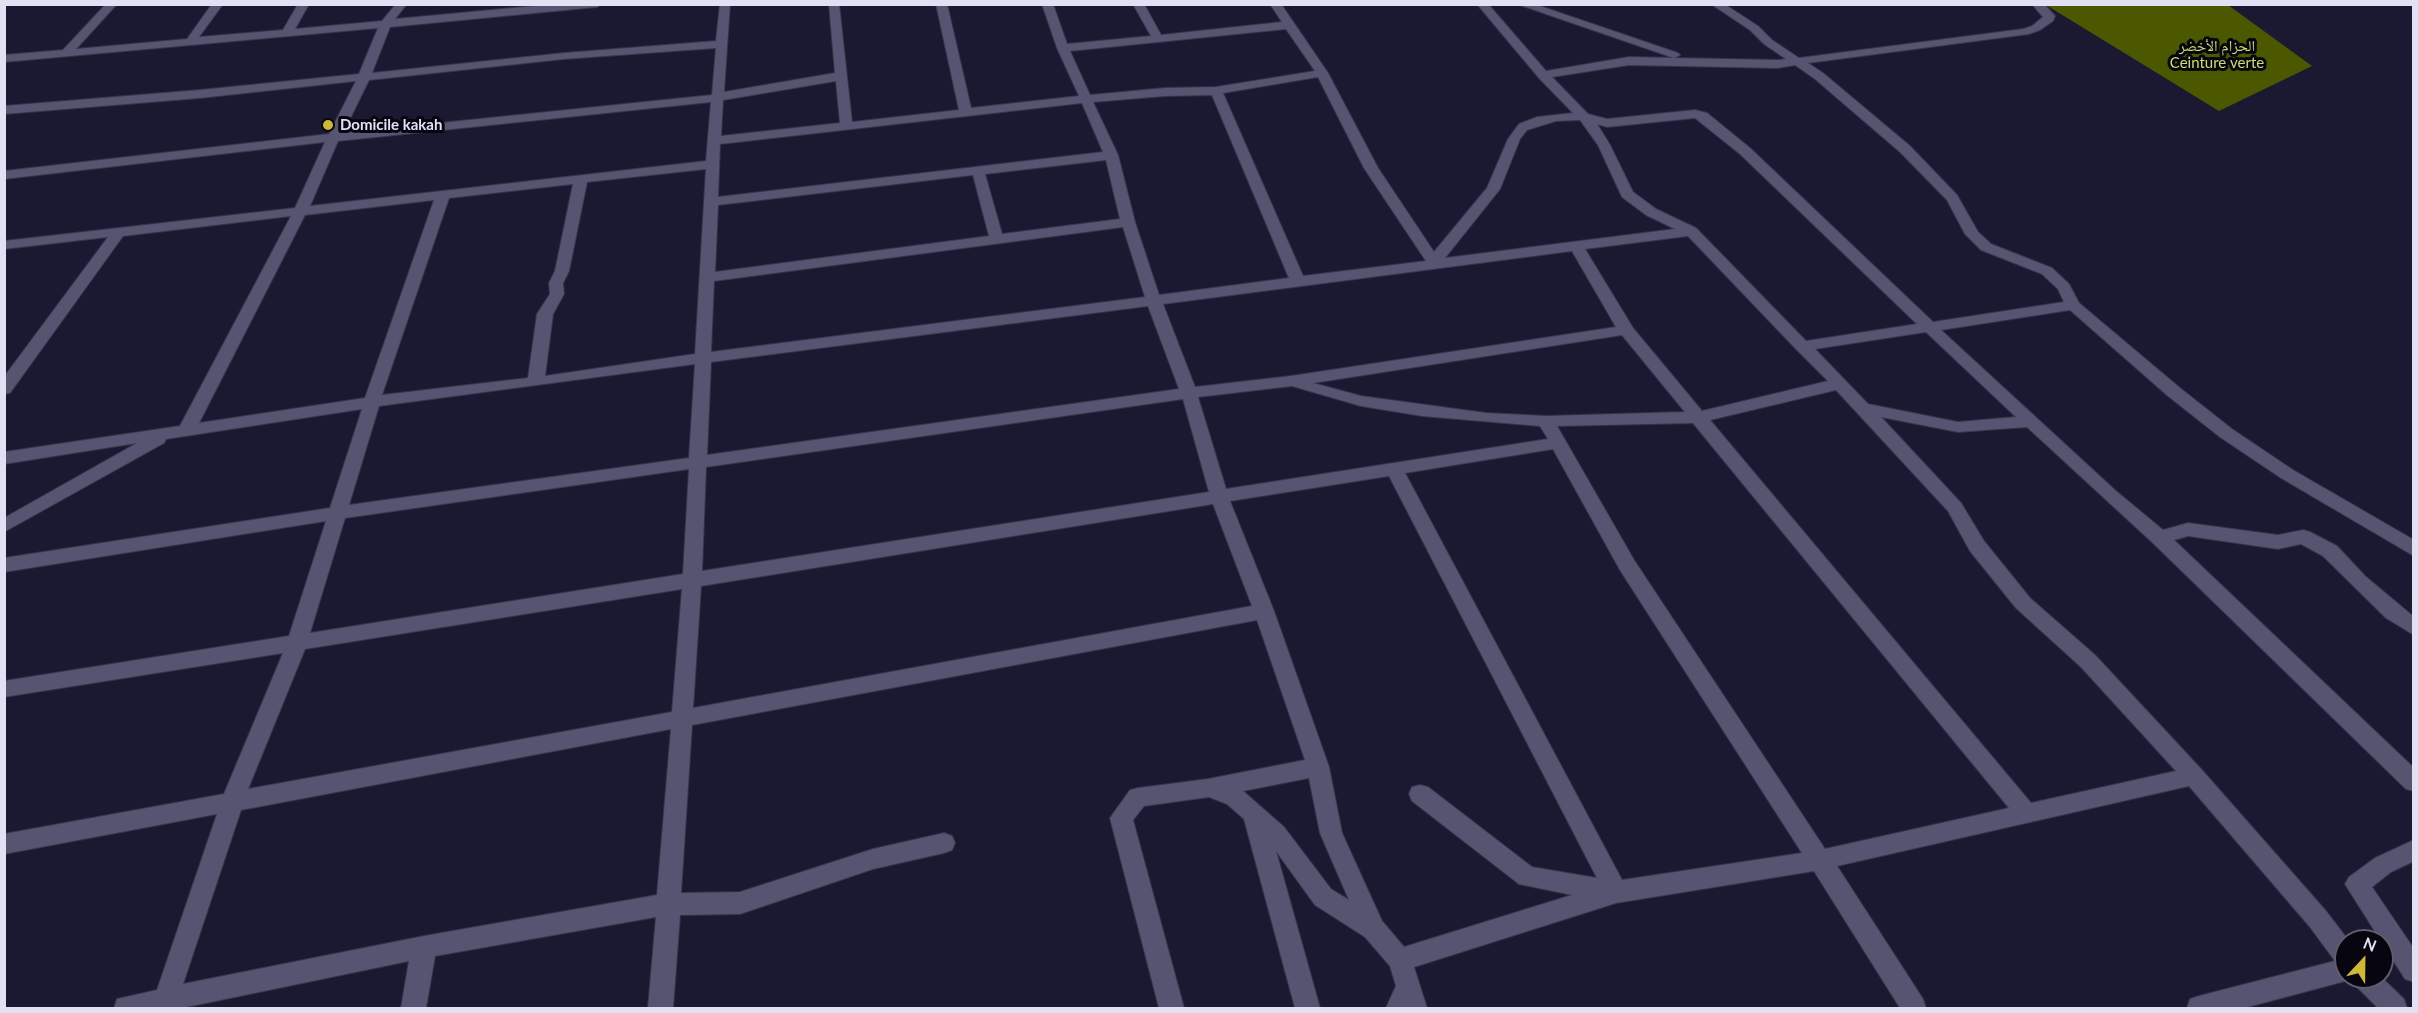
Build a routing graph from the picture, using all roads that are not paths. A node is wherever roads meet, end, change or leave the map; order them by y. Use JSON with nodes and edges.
{"nodes":[{"id":1,"x":112,"y":4,"type":"edge"},
{"id":2,"x":218,"y":4,"type":"edge"},
{"id":3,"x":304,"y":4,"type":"edge"},
{"id":4,"x":402,"y":4,"type":"edge"},
{"id":5,"x":597,"y":4,"type":"edge"},
{"id":6,"x":725,"y":4,"type":"edge"},
{"id":7,"x":834,"y":4,"type":"edge"},
{"id":8,"x":941,"y":4,"type":"edge"},
{"id":9,"x":1047,"y":4,"type":"edge"},
{"id":10,"x":1138,"y":4,"type":"edge"},
{"id":11,"x":1275,"y":4,"type":"edge"},
{"id":12,"x":1482,"y":4,"type":"edge"},
{"id":13,"x":1522,"y":4,"type":"edge"},
{"id":14,"x":1716,"y":4,"type":"edge"},
{"id":15,"x":2037,"y":4,"type":"edge"},
{"id":16,"x":511,"y":9,"type":"edge"},
{"id":17,"x":385,"y":24,"type":"junction"},
{"id":18,"x":1288,"y":25,"type":"junction"},
{"id":19,"x":287,"y":32,"type":"junction"},
{"id":20,"x":1157,"y":37,"type":"junction"},
{"id":21,"x":191,"y":41,"type":"junction"},
{"id":22,"x":722,"y":44,"type":"junction"},
{"id":23,"x":1063,"y":48,"type":"junction"},
{"id":24,"x":67,"y":52,"type":"junction"},
{"id":25,"x":4,"y":59,"type":"edge"},
{"id":26,"x":1796,"y":60,"type":"junction"},
{"id":27,"x":1693,"y":61,"type":"junction"},
{"id":28,"x":1322,"y":73,"type":"junction"},
{"id":29,"x":1543,"y":75,"type":"junction"},
{"id":30,"x":841,"y":76,"type":"junction"},
{"id":31,"x":364,"y":77,"type":"junction"},
{"id":32,"x":1216,"y":91,"type":"junction"},
{"id":33,"x":718,"y":96,"type":"junction"},
{"id":34,"x":1086,"y":99,"type":"junction"},
{"id":35,"x":4,"y":110,"type":"edge"},
{"id":36,"x":966,"y":112,"type":"junction"},
{"id":37,"x":1582,"y":116,"type":"junction"},
{"id":38,"x":846,"y":125,"type":"junction"},
{"id":39,"x":333,"y":138,"type":"junction"},
{"id":40,"x":714,"y":141,"type":"junction"},
{"id":41,"x":1111,"y":155,"type":"junction"},
{"id":42,"x":713,"y":164,"type":"junction"},
{"id":43,"x":978,"y":171,"type":"junction"},
{"id":44,"x":4,"y":175,"type":"edge"},
{"id":45,"x":581,"y":179,"type":"junction"},
{"id":46,"x":443,"y":195,"type":"junction"},
{"id":47,"x":712,"y":202,"type":"junction"},
{"id":48,"x":301,"y":210,"type":"junction"},
{"id":49,"x":1128,"y":222,"type":"junction"},
{"id":50,"x":1691,"y":231,"type":"junction"},
{"id":51,"x":118,"y":233,"type":"junction"},
{"id":52,"x":997,"y":240,"type":"junction"},
{"id":53,"x":4,"y":245,"type":"edge"},
{"id":54,"x":1576,"y":246,"type":"junction"},
{"id":55,"x":1434,"y":262,"type":"junction"},
{"id":56,"x":708,"y":278,"type":"junction"},
{"id":57,"x":1298,"y":282,"type":"junction"},
{"id":58,"x":1154,"y":301,"type":"junction"},
{"id":59,"x":2073,"y":305,"type":"junction"},
{"id":60,"x":1929,"y":326,"type":"junction"},
{"id":61,"x":1626,"y":330,"type":"junction"},
{"id":62,"x":1802,"y":346,"type":"junction"},
{"id":63,"x":705,"y":357,"type":"junction"},
{"id":64,"x":1291,"y":381,"type":"junction"},
{"id":65,"x":536,"y":382,"type":"junction"},
{"id":66,"x":1838,"y":384,"type":"junction"},
{"id":67,"x":4,"y":389,"type":"edge"},
{"id":68,"x":1189,"y":393,"type":"junction"},
{"id":69,"x":372,"y":402,"type":"junction"},
{"id":70,"x":1863,"y":408,"type":"junction"},
{"id":71,"x":1698,"y":417,"type":"junction"},
{"id":72,"x":1546,"y":421,"type":"junction"},
{"id":73,"x":2031,"y":421,"type":"junction"},
{"id":74,"x":186,"y":431,"type":"junction"},
{"id":75,"x":168,"y":434,"type":"junction"},
{"id":76,"x":1558,"y":443,"type":"junction"},
{"id":77,"x":4,"y":458,"type":"edge"},
{"id":78,"x":696,"y":463,"type":"junction"},
{"id":79,"x":1394,"y":469,"type":"junction"},
{"id":80,"x":1219,"y":496,"type":"junction"},
{"id":81,"x":337,"y":513,"type":"junction"},
{"id":82,"x":4,"y":526,"type":"edge"},
{"id":83,"x":2160,"y":538,"type":"junction"},
{"id":84,"x":2414,"y":549,"type":"edge"},
{"id":85,"x":4,"y":564,"type":"edge"},
{"id":86,"x":692,"y":580,"type":"junction"},
{"id":87,"x":1264,"y":611,"type":"junction"},
{"id":88,"x":2414,"y":628,"type":"edge"},
{"id":89,"x":297,"y":643,"type":"junction"},
{"id":90,"x":4,"y":689,"type":"edge"},
{"id":91,"x":682,"y":720,"type":"junction"},
{"id":92,"x":1318,"y":767,"type":"junction"},
{"id":93,"x":2194,"y":776,"type":"junction"},
{"id":94,"x":2414,"y":782,"type":"edge"},
{"id":95,"x":1208,"y":788,"type":"junction"},
{"id":96,"x":1420,"y":794,"type":"dead end"},
{"id":97,"x":232,"y":802,"type":"junction"},
{"id":98,"x":1254,"y":814,"type":"junction"},
{"id":99,"x":2027,"y":814,"type":"junction"},
{"id":100,"x":944,"y":843,"type":"dead end"},
{"id":101,"x":4,"y":844,"type":"edge"},
{"id":102,"x":2414,"y":850,"type":"edge"},
{"id":103,"x":1820,"y":860,"type":"junction"},
{"id":104,"x":1616,"y":892,"type":"junction"},
{"id":105,"x":667,"y":904,"type":"junction"},
{"id":106,"x":1373,"y":929,"type":"junction"},
{"id":107,"x":2334,"y":940,"type":"edge"},
{"id":108,"x":424,"y":948,"type":"junction"},
{"id":109,"x":1400,"y":960,"type":"junction"},
{"id":110,"x":2414,"y":971,"type":"edge"},
{"id":111,"x":2334,"y":973,"type":"edge"},
{"id":112,"x":2376,"y":989,"type":"edge"},
{"id":113,"x":1407,"y":1002,"type":"edge"},
{"id":114,"x":164,"y":1005,"type":"edge"},
{"id":115,"x":126,"y":1008,"type":"edge"},
{"id":116,"x":414,"y":1008,"type":"edge"},
{"id":117,"x":661,"y":1008,"type":"edge"},
{"id":118,"x":1171,"y":1008,"type":"edge"},
{"id":119,"x":1307,"y":1008,"type":"edge"},
{"id":120,"x":1914,"y":1008,"type":"edge"},
{"id":121,"x":2199,"y":1008,"type":"edge"},
{"id":122,"x":2395,"y":1008,"type":"edge"}],
"edges":[{"from":1,"to":24,"type":"street"},
{"from":2,"to":21,"type":"street"},
{"from":3,"to":19,"type":"street"},
{"from":4,"to":17,"type":"street"},
{"from":5,"to":16,"type":"street"},
{"from":6,"to":22,"type":"street"},
{"from":7,"to":30,"type":"street"},
{"from":8,"to":36,"type":"street"},
{"from":9,"to":23,"type":"street"},
{"from":10,"to":20,"type":"street"},
{"from":11,"to":18,"type":"street"},
{"from":12,"to":29,"type":"street"},
{"from":13,"to":27,"type":"street"},
{"from":14,"to":26,"type":"street"},
{"from":15,"to":26,"type":"street"},
{"from":16,"to":17,"type":"street"},
{"from":17,"to":19,"type":"street"},
{"from":17,"to":31,"type":"street"},
{"from":18,"to":20,"type":"street"},
{"from":18,"to":28,"type":"street"},
{"from":19,"to":21,"type":"street"},
{"from":20,"to":23,"type":"street"},
{"from":21,"to":24,"type":"street"},
{"from":22,"to":31,"type":"street"},
{"from":22,"to":33,"type":"street"},
{"from":23,"to":34,"type":"street"},
{"from":24,"to":25,"type":"street"},
{"from":26,"to":27,"type":"street"},
{"from":26,"to":59,"type":"street"},
{"from":27,"to":29,"type":"street"},
{"from":28,"to":32,"type":"street"},
{"from":28,"to":55,"type":"street"},
{"from":29,"to":37,"type":"street"},
{"from":30,"to":33,"type":"street"},
{"from":30,"to":38,"type":"street"},
{"from":31,"to":35,"type":"street"},
{"from":31,"to":39,"type":"street"},
{"from":32,"to":34,"type":"street"},
{"from":32,"to":57,"type":"street"},
{"from":33,"to":39,"type":"street"},
{"from":33,"to":40,"type":"street"},
{"from":34,"to":36,"type":"street"},
{"from":34,"to":41,"type":"street"},
{"from":36,"to":38,"type":"street"},
{"from":37,"to":50,"type":"street"},
{"from":37,"to":55,"type":"street"},
{"from":37,"to":60,"type":"street"},
{"from":38,"to":40,"type":"street"},
{"from":39,"to":44,"type":"street"},
{"from":39,"to":48,"type":"street"},
{"from":40,"to":42,"type":"street"},
{"from":41,"to":43,"type":"street"},
{"from":41,"to":49,"type":"street"},
{"from":42,"to":45,"type":"street"},
{"from":42,"to":47,"type":"street"},
{"from":43,"to":47,"type":"street"},
{"from":43,"to":52,"type":"street"},
{"from":45,"to":46,"type":"street"},
{"from":45,"to":65,"type":"street"},
{"from":46,"to":48,"type":"street"},
{"from":46,"to":69,"type":"street"},
{"from":47,"to":56,"type":"street"},
{"from":48,"to":51,"type":"street"},
{"from":48,"to":74,"type":"street"},
{"from":49,"to":52,"type":"street"},
{"from":49,"to":58,"type":"street"},
{"from":50,"to":54,"type":"street"},
{"from":50,"to":62,"type":"street"},
{"from":51,"to":53,"type":"street"},
{"from":51,"to":67,"type":"street"},
{"from":52,"to":56,"type":"street"},
{"from":54,"to":55,"type":"street"},
{"from":54,"to":61,"type":"street"},
{"from":55,"to":57,"type":"street"},
{"from":56,"to":63,"type":"street"},
{"from":57,"to":58,"type":"street"},
{"from":58,"to":63,"type":"street"},
{"from":58,"to":68,"type":"street"},
{"from":59,"to":60,"type":"street"},
{"from":59,"to":84,"type":"street"},
{"from":60,"to":62,"type":"street"},
{"from":60,"to":73,"type":"street"},
{"from":61,"to":64,"type":"street"},
{"from":61,"to":71,"type":"street"},
{"from":62,"to":66,"type":"street"},
{"from":63,"to":65,"type":"street"},
{"from":63,"to":78,"type":"street"},
{"from":64,"to":68,"type":"street"},
{"from":64,"to":72,"type":"street"},
{"from":65,"to":69,"type":"street"},
{"from":66,"to":70,"type":"street"},
{"from":66,"to":71,"type":"street"},
{"from":68,"to":78,"type":"street"},
{"from":68,"to":80,"type":"street"},
{"from":69,"to":74,"type":"street"},
{"from":69,"to":81,"type":"street"},
{"from":70,"to":73,"type":"street"},
{"from":70,"to":93,"type":"street"},
{"from":71,"to":72,"type":"street"},
{"from":71,"to":99,"type":"street"},
{"from":72,"to":76,"type":"street"},
{"from":73,"to":83,"type":"street"},
{"from":74,"to":75,"type":"street"},
{"from":75,"to":77,"type":"street"},
{"from":75,"to":82,"type":"street"},
{"from":76,"to":79,"type":"street"},
{"from":76,"to":103,"type":"street"},
{"from":78,"to":81,"type":"street"},
{"from":78,"to":86,"type":"street"},
{"from":79,"to":80,"type":"street"},
{"from":79,"to":104,"type":"street"},
{"from":80,"to":86,"type":"street"},
{"from":80,"to":87,"type":"street"},
{"from":81,"to":85,"type":"street"},
{"from":81,"to":89,"type":"street"},
{"from":83,"to":88,"type":"street"},
{"from":83,"to":94,"type":"street"},
{"from":86,"to":89,"type":"street"},
{"from":86,"to":91,"type":"street"},
{"from":87,"to":91,"type":"street"},
{"from":87,"to":92,"type":"street"},
{"from":89,"to":90,"type":"street"},
{"from":89,"to":97,"type":"street"},
{"from":91,"to":97,"type":"street"},
{"from":91,"to":105,"type":"street"},
{"from":92,"to":95,"type":"street"},
{"from":92,"to":106,"type":"street"},
{"from":93,"to":99,"type":"street"},
{"from":93,"to":107,"type":"street"},
{"from":95,"to":98,"type":"street"},
{"from":95,"to":118,"type":"street"},
{"from":96,"to":104,"type":"street"},
{"from":97,"to":101,"type":"street"},
{"from":97,"to":114,"type":"street"},
{"from":98,"to":106,"type":"street"},
{"from":98,"to":119,"type":"street"},
{"from":99,"to":103,"type":"street"},
{"from":100,"to":105,"type":"street"},
{"from":102,"to":110,"type":"street"},
{"from":103,"to":104,"type":"street"},
{"from":103,"to":120,"type":"street"},
{"from":104,"to":109,"type":"street"},
{"from":105,"to":108,"type":"street"},
{"from":105,"to":117,"type":"street"},
{"from":106,"to":109,"type":"street"},
{"from":108,"to":114,"type":"street"},
{"from":108,"to":116,"type":"street"},
{"from":109,"to":113,"type":"street"},
{"from":111,"to":121,"type":"street"},
{"from":112,"to":122,"type":"street"},
{"from":114,"to":115,"type":"street"}]}
